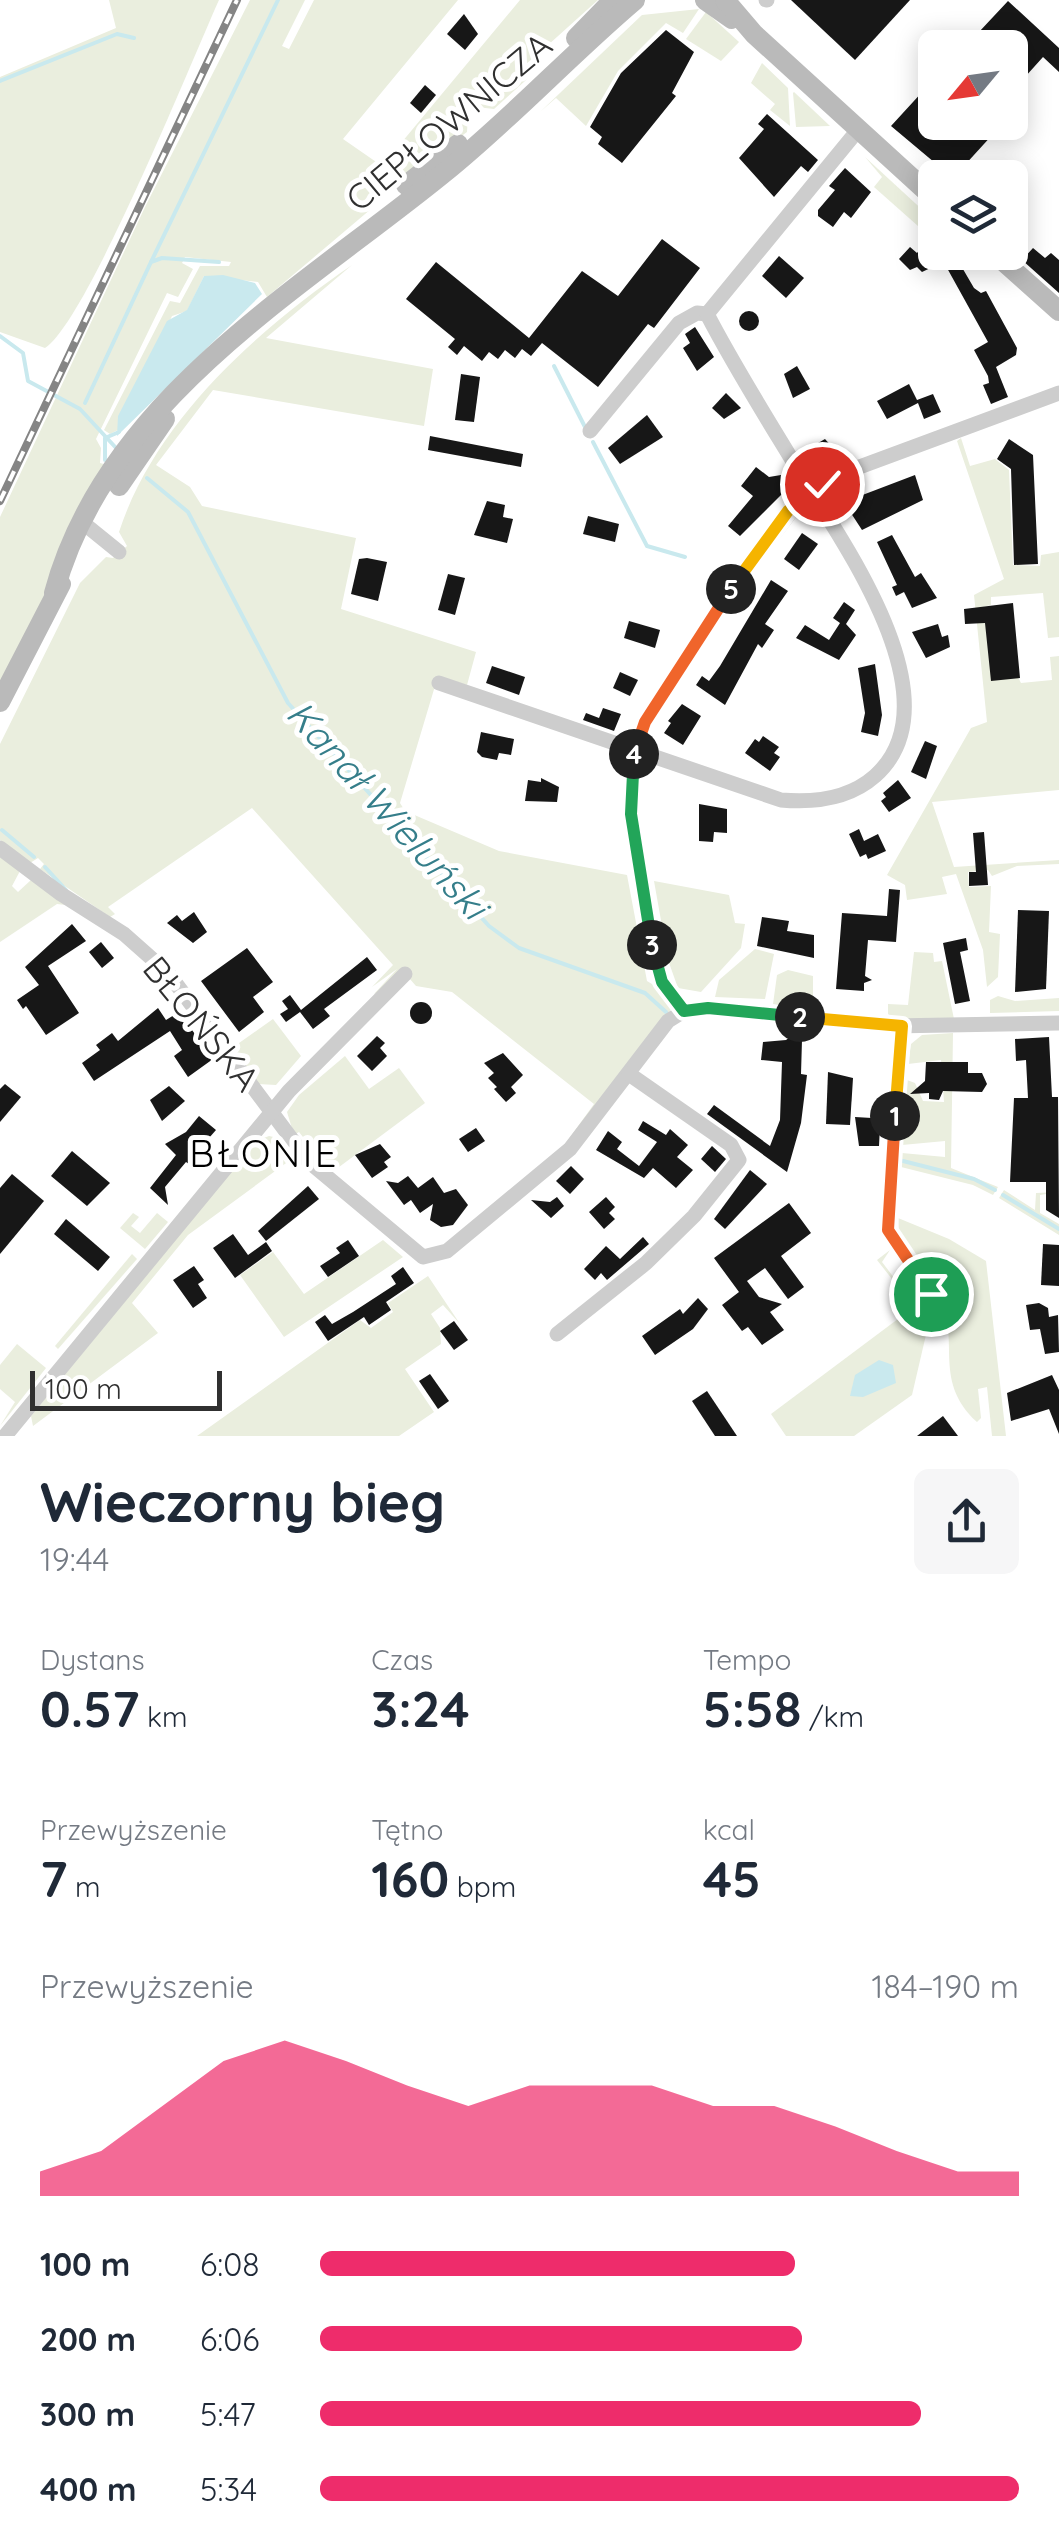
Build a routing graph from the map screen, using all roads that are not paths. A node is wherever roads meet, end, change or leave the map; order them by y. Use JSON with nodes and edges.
{"nodes":[{"id":1,"x":613,"y":0,"type":"edge"},
{"id":2,"x":635,"y":0,"type":"edge"},
{"id":3,"x":705,"y":0,"type":"edge"},
{"id":4,"x":725,"y":0,"type":"edge"},
{"id":5,"x":754,"y":34,"type":"junction"},
{"id":6,"x":858,"y":130,"type":"junction"},
{"id":7,"x":918,"y":185,"type":"edge"},
{"id":8,"x":1013,"y":270,"type":"edge"},
{"id":9,"x":297,"y":282,"type":"junction"},
{"id":10,"x":1052,"y":306,"type":"edge"},
{"id":11,"x":707,"y":314,"type":"junction"},
{"id":12,"x":1059,"y":322,"type":"edge"},
{"id":13,"x":1059,"y":380,"type":"edge"},
{"id":14,"x":1059,"y":393,"type":"edge"},
{"id":15,"x":1034,"y":400,"type":"junction"},
{"id":16,"x":590,"y":431,"type":"dead end"},
{"id":17,"x":811,"y":490,"type":"junction"},
{"id":18,"x":88,"y":526,"type":"junction"},
{"id":19,"x":119,"y":552,"type":"dead end"},
{"id":20,"x":438,"y":684,"type":"dead end"},
{"id":21,"x":0,"y":702,"type":"edge"},
{"id":22,"x":634,"y":752,"type":"junction"},
{"id":23,"x":0,"y":848,"type":"edge"},
{"id":24,"x":405,"y":974,"type":"dead end"},
{"id":25,"x":684,"y":1011,"type":"junction"},
{"id":26,"x":1059,"y":1022,"type":"edge"},
{"id":27,"x":902,"y":1026,"type":"junction"},
{"id":28,"x":629,"y":1074,"type":"junction"},
{"id":29,"x":272,"y":1114,"type":"junction"},
{"id":30,"x":931,"y":1294,"type":"dead end"},
{"id":31,"x":557,"y":1334,"type":"dead end"},
{"id":32,"x":5,"y":1436,"type":"edge"}],
"edges":[{"from":1,"to":9,"type":"main road","name":"CIEPŁOWNICZA"},
{"from":2,"to":9,"type":"main road","name":"CIEPŁOWNICZA"},
{"from":3,"to":5,"type":"main road"},
{"from":4,"to":5,"type":"main road"},
{"from":5,"to":6,"type":"main road"},
{"from":6,"to":7,"type":"main road"},
{"from":6,"to":11,"type":"street"},
{"from":8,"to":10,"type":"main road"},
{"from":9,"to":18,"type":"main road","name":"CIEPŁOWNICZA"},
{"from":10,"to":12,"type":"main road"},
{"from":11,"to":16,"type":"street"},
{"from":11,"to":17,"type":"street"},
{"from":13,"to":15,"type":"street"},
{"from":14,"to":15,"type":"street"},
{"from":15,"to":17,"type":"street"},
{"from":17,"to":22,"type":"street"},
{"from":17,"to":22,"type":"street"},
{"from":18,"to":19,"type":"street"},
{"from":18,"to":21,"type":"main road","name":"CIEPŁOWNICZA"},
{"from":20,"to":22,"type":"street"},
{"from":22,"to":25,"type":"street"},
{"from":23,"to":29,"type":"street","name":"BŁOŃSKA"},
{"from":24,"to":29,"type":"street"},
{"from":25,"to":27,"type":"street"},
{"from":25,"to":28,"type":"street","name":"BŁOŃSKA"},
{"from":26,"to":27,"type":"street"},
{"from":27,"to":30,"type":"street"},
{"from":28,"to":29,"type":"street","name":"BŁOŃSKA"},
{"from":28,"to":31,"type":"street"},
{"from":29,"to":32,"type":"street"}]}
